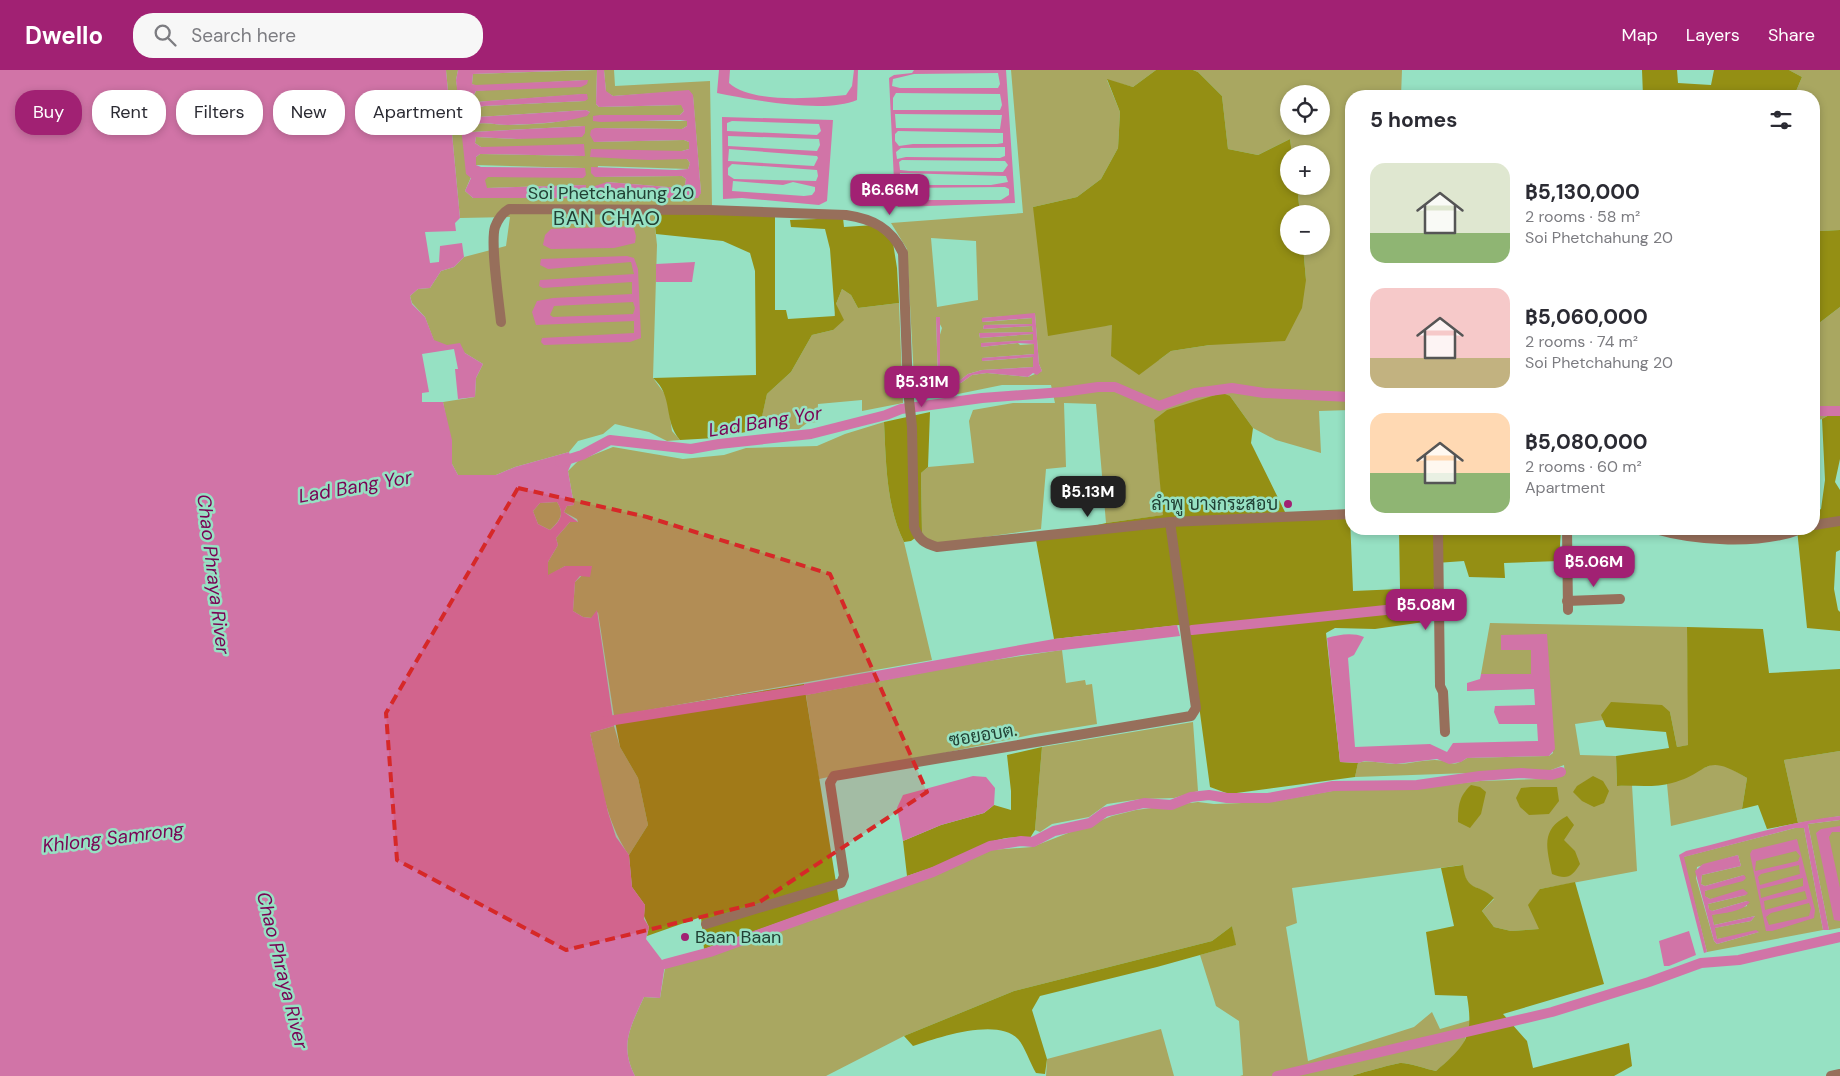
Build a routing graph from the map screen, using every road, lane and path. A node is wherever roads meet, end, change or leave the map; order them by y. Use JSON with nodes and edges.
{"nodes":[{"id":1,"x":501,"y":322,"type":"dead end"},
{"id":2,"x":1345,"y":514,"type":"edge"},
{"id":3,"x":1840,"y":521,"type":"edge"},
{"id":4,"x":1170,"y":522,"type":"junction"},
{"id":5,"x":1820,"y":524,"type":"edge"},
{"id":6,"x":1438,"y":535,"type":"edge"},
{"id":7,"x":1567,"y":535,"type":"edge"},
{"id":8,"x":1683,"y":535,"type":"edge"},
{"id":9,"x":1784,"y":535,"type":"edge"},
{"id":10,"x":1620,"y":599,"type":"dead end"},
{"id":11,"x":1445,"y":732,"type":"dead end"},
{"id":12,"x":706,"y":924,"type":"dead end"},
{"id":13,"x":1840,"y":1074,"type":"edge"},
{"id":14,"x":1830,"y":1076,"type":"edge"}],
"edges":[{"from":1,"to":4,"type":"street","name":"Soi Phetchahung 20"},
{"from":2,"to":4,"type":"street","name":"Soi Phetchahung 20"},
{"from":3,"to":5,"type":"street"},
{"from":4,"to":12,"type":"street","name":"ซอยอบต."},
{"from":6,"to":11,"type":"street"},
{"from":7,"to":10,"type":"street"},
{"from":8,"to":9,"type":"street"},
{"from":13,"to":14,"type":"street"}]}
